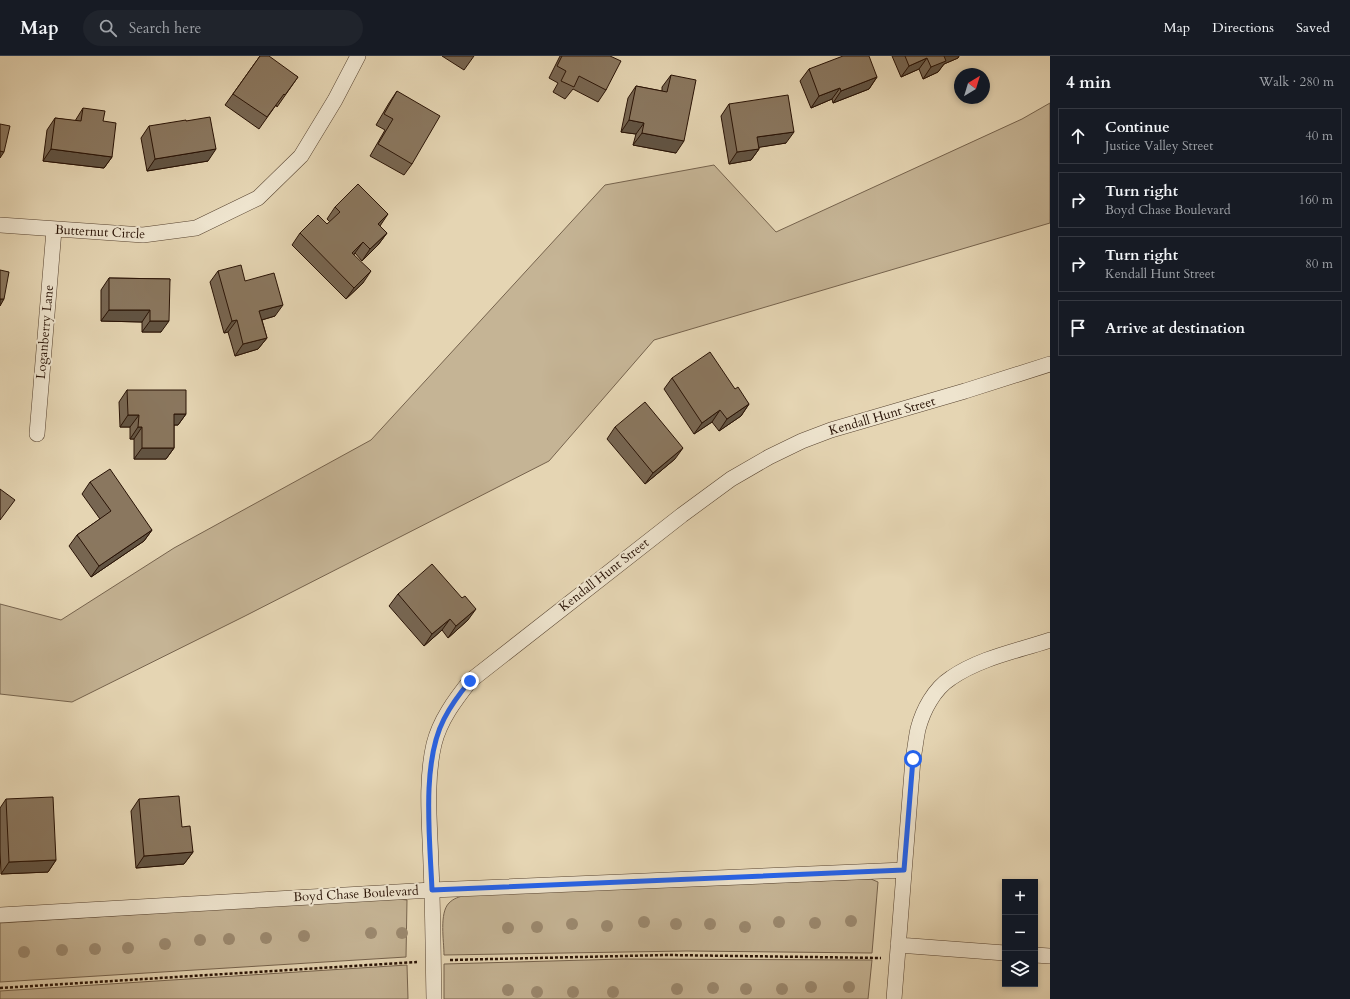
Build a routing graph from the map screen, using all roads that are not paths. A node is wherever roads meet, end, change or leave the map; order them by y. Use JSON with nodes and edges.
{"nodes":[{"id":1,"x":358,"y":56,"type":"edge"},
{"id":2,"x":0,"y":225,"type":"edge"},
{"id":3,"x":54,"y":230,"type":"junction"},
{"id":4,"x":1050,"y":364,"type":"edge"},
{"id":5,"x":37,"y":434,"type":"dead end"},
{"id":6,"x":1050,"y":640,"type":"edge"},
{"id":7,"x":904,"y":870,"type":"junction"},
{"id":8,"x":432,"y":890,"type":"junction"},
{"id":9,"x":0,"y":915,"type":"edge"},
{"id":10,"x":898,"y":945,"type":"junction"},
{"id":11,"x":1002,"y":953,"type":"edge"},
{"id":12,"x":1038,"y":955,"type":"edge"},
{"id":13,"x":1050,"y":956,"type":"edge"},
{"id":14,"x":434,"y":999,"type":"edge"},
{"id":15,"x":894,"y":999,"type":"edge"}],
"edges":[{"from":1,"to":3,"type":"street","name":"Butternut Circle"},
{"from":2,"to":3,"type":"street","name":"Butternut Circle"},
{"from":3,"to":5,"type":"street","name":"Loganberry Lane"},
{"from":4,"to":8,"type":"street","name":"Kendall Hunt Street"},
{"from":6,"to":7,"type":"street"},
{"from":7,"to":8,"type":"street","name":"Boyd Chase Boulevard"},
{"from":7,"to":10,"type":"street"},
{"from":8,"to":9,"type":"street","name":"Boyd Chase Boulevard"},
{"from":8,"to":14,"type":"street","name":"Kendall Hunt Street"},
{"from":10,"to":11,"type":"street"},
{"from":10,"to":15,"type":"street"},
{"from":12,"to":13,"type":"street"}]}
